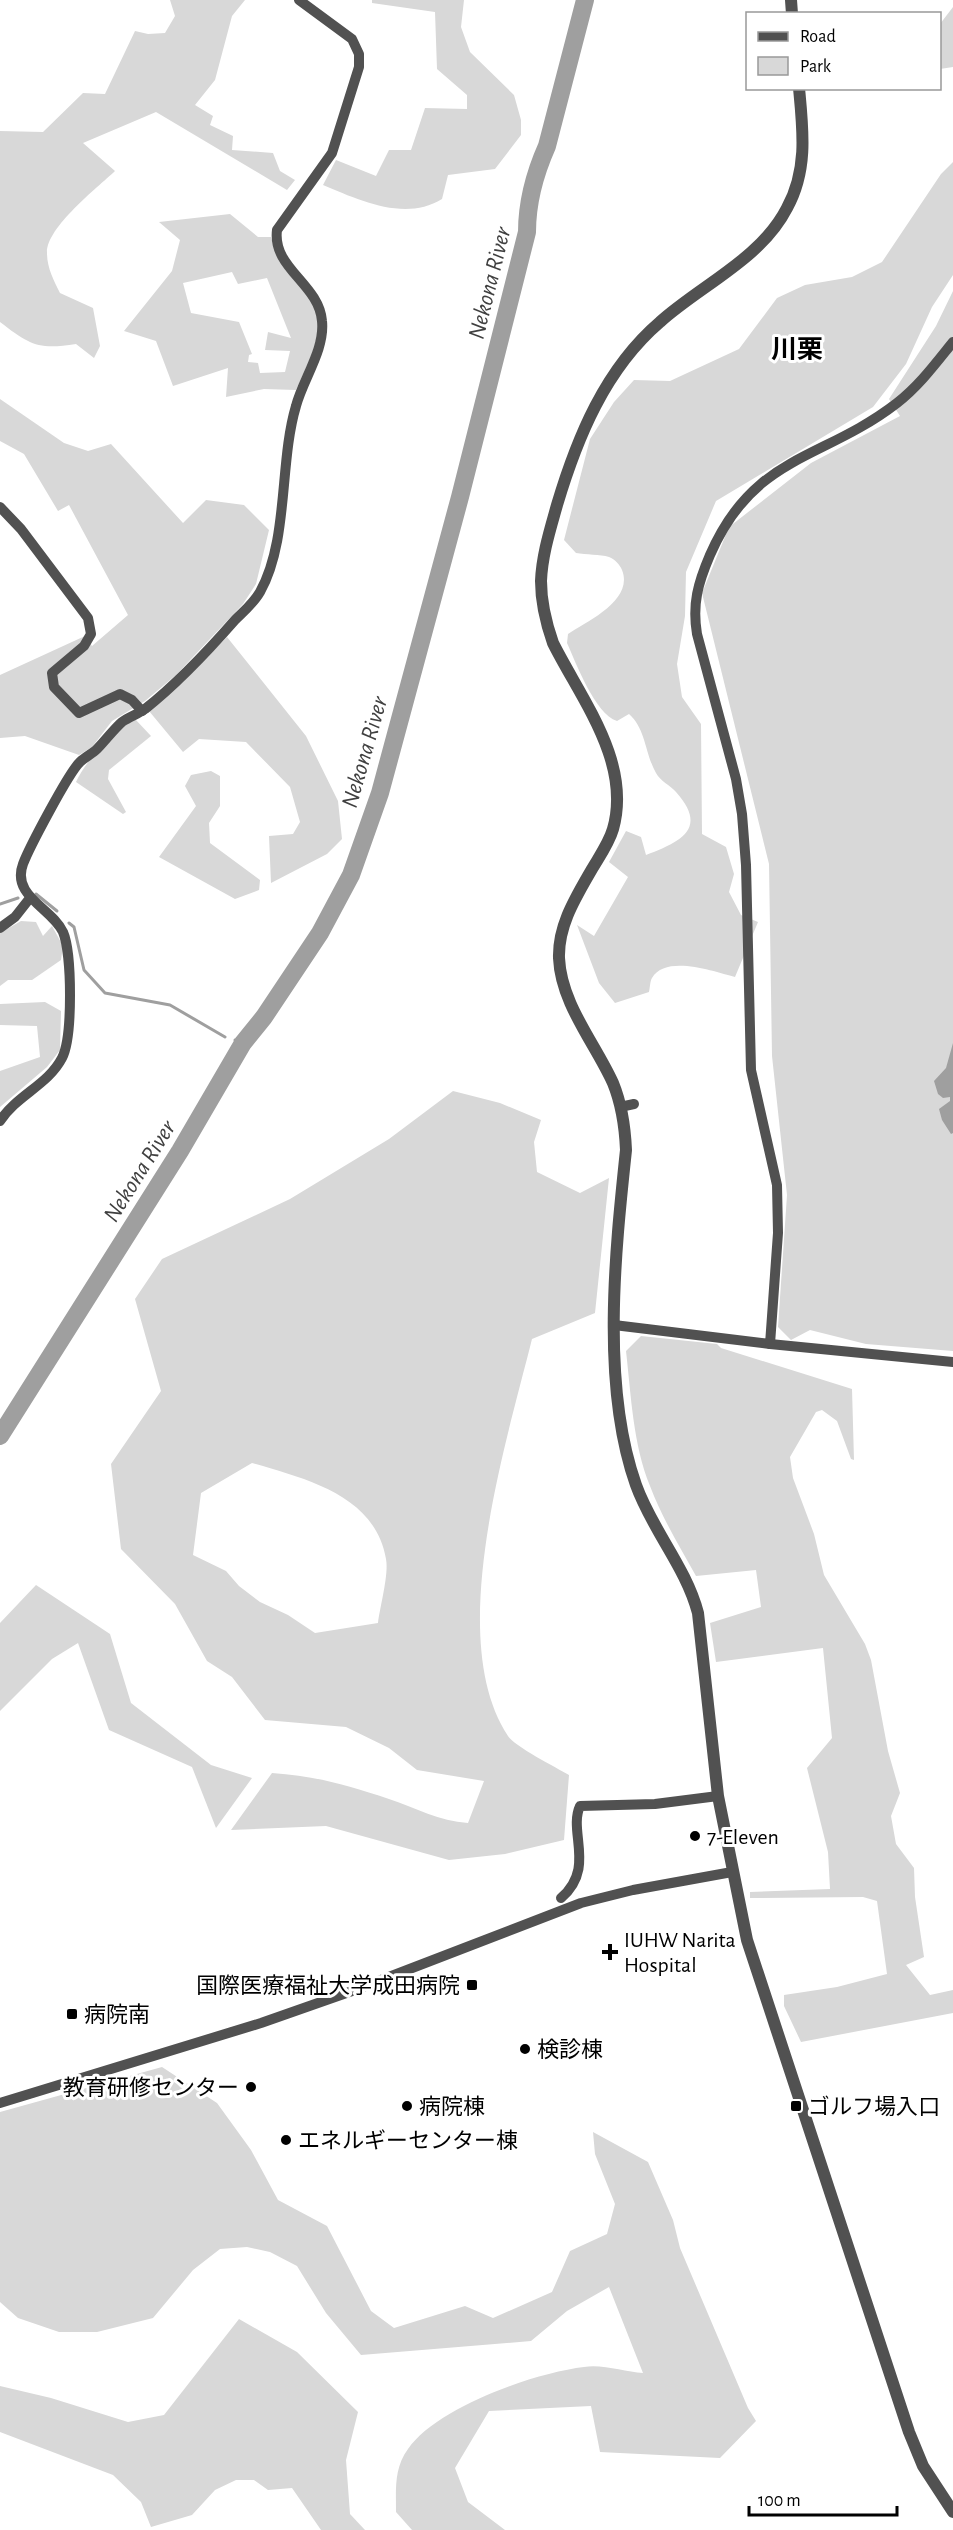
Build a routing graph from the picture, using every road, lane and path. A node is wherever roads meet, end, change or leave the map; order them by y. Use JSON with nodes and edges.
{"nodes":[{"id":1,"x":299,"y":0,"type":"edge"},
{"id":2,"x":799,"y":90,"type":"edge"},
{"id":3,"x":953,"y":342,"type":"edge"},
{"id":4,"x":0,"y":507,"type":"edge"},
{"id":5,"x":142,"y":711,"type":"junction"},
{"id":6,"x":30,"y":898,"type":"junction"},
{"id":7,"x":0,"y":928,"type":"edge"},
{"id":8,"x":634,"y":1104,"type":"dead end"},
{"id":9,"x":620,"y":1107,"type":"junction"},
{"id":10,"x":0,"y":1121,"type":"edge"},
{"id":11,"x":614,"y":1325,"type":"junction"},
{"id":12,"x":770,"y":1344,"type":"junction"},
{"id":13,"x":953,"y":1362,"type":"edge"},
{"id":14,"x":718,"y":1796,"type":"junction"},
{"id":15,"x":732,"y":1872,"type":"junction"},
{"id":16,"x":561,"y":1898,"type":"dead end"},
{"id":17,"x":0,"y":2103,"type":"edge"},
{"id":18,"x":953,"y":2512,"type":"edge"}],
"edges":[{"from":1,"to":5,"type":"street"},
{"from":2,"to":9,"type":"street"},
{"from":3,"to":12,"type":"street"},
{"from":4,"to":5,"type":"street"},
{"from":5,"to":6,"type":"street"},
{"from":6,"to":7,"type":"street"},
{"from":6,"to":10,"type":"street"},
{"from":8,"to":9,"type":"street"},
{"from":9,"to":11,"type":"street"},
{"from":11,"to":12,"type":"street"},
{"from":11,"to":14,"type":"street"},
{"from":12,"to":13,"type":"street"},
{"from":14,"to":15,"type":"street"},
{"from":14,"to":16,"type":"street"},
{"from":15,"to":17,"type":"street"},
{"from":15,"to":18,"type":"street"}]}
